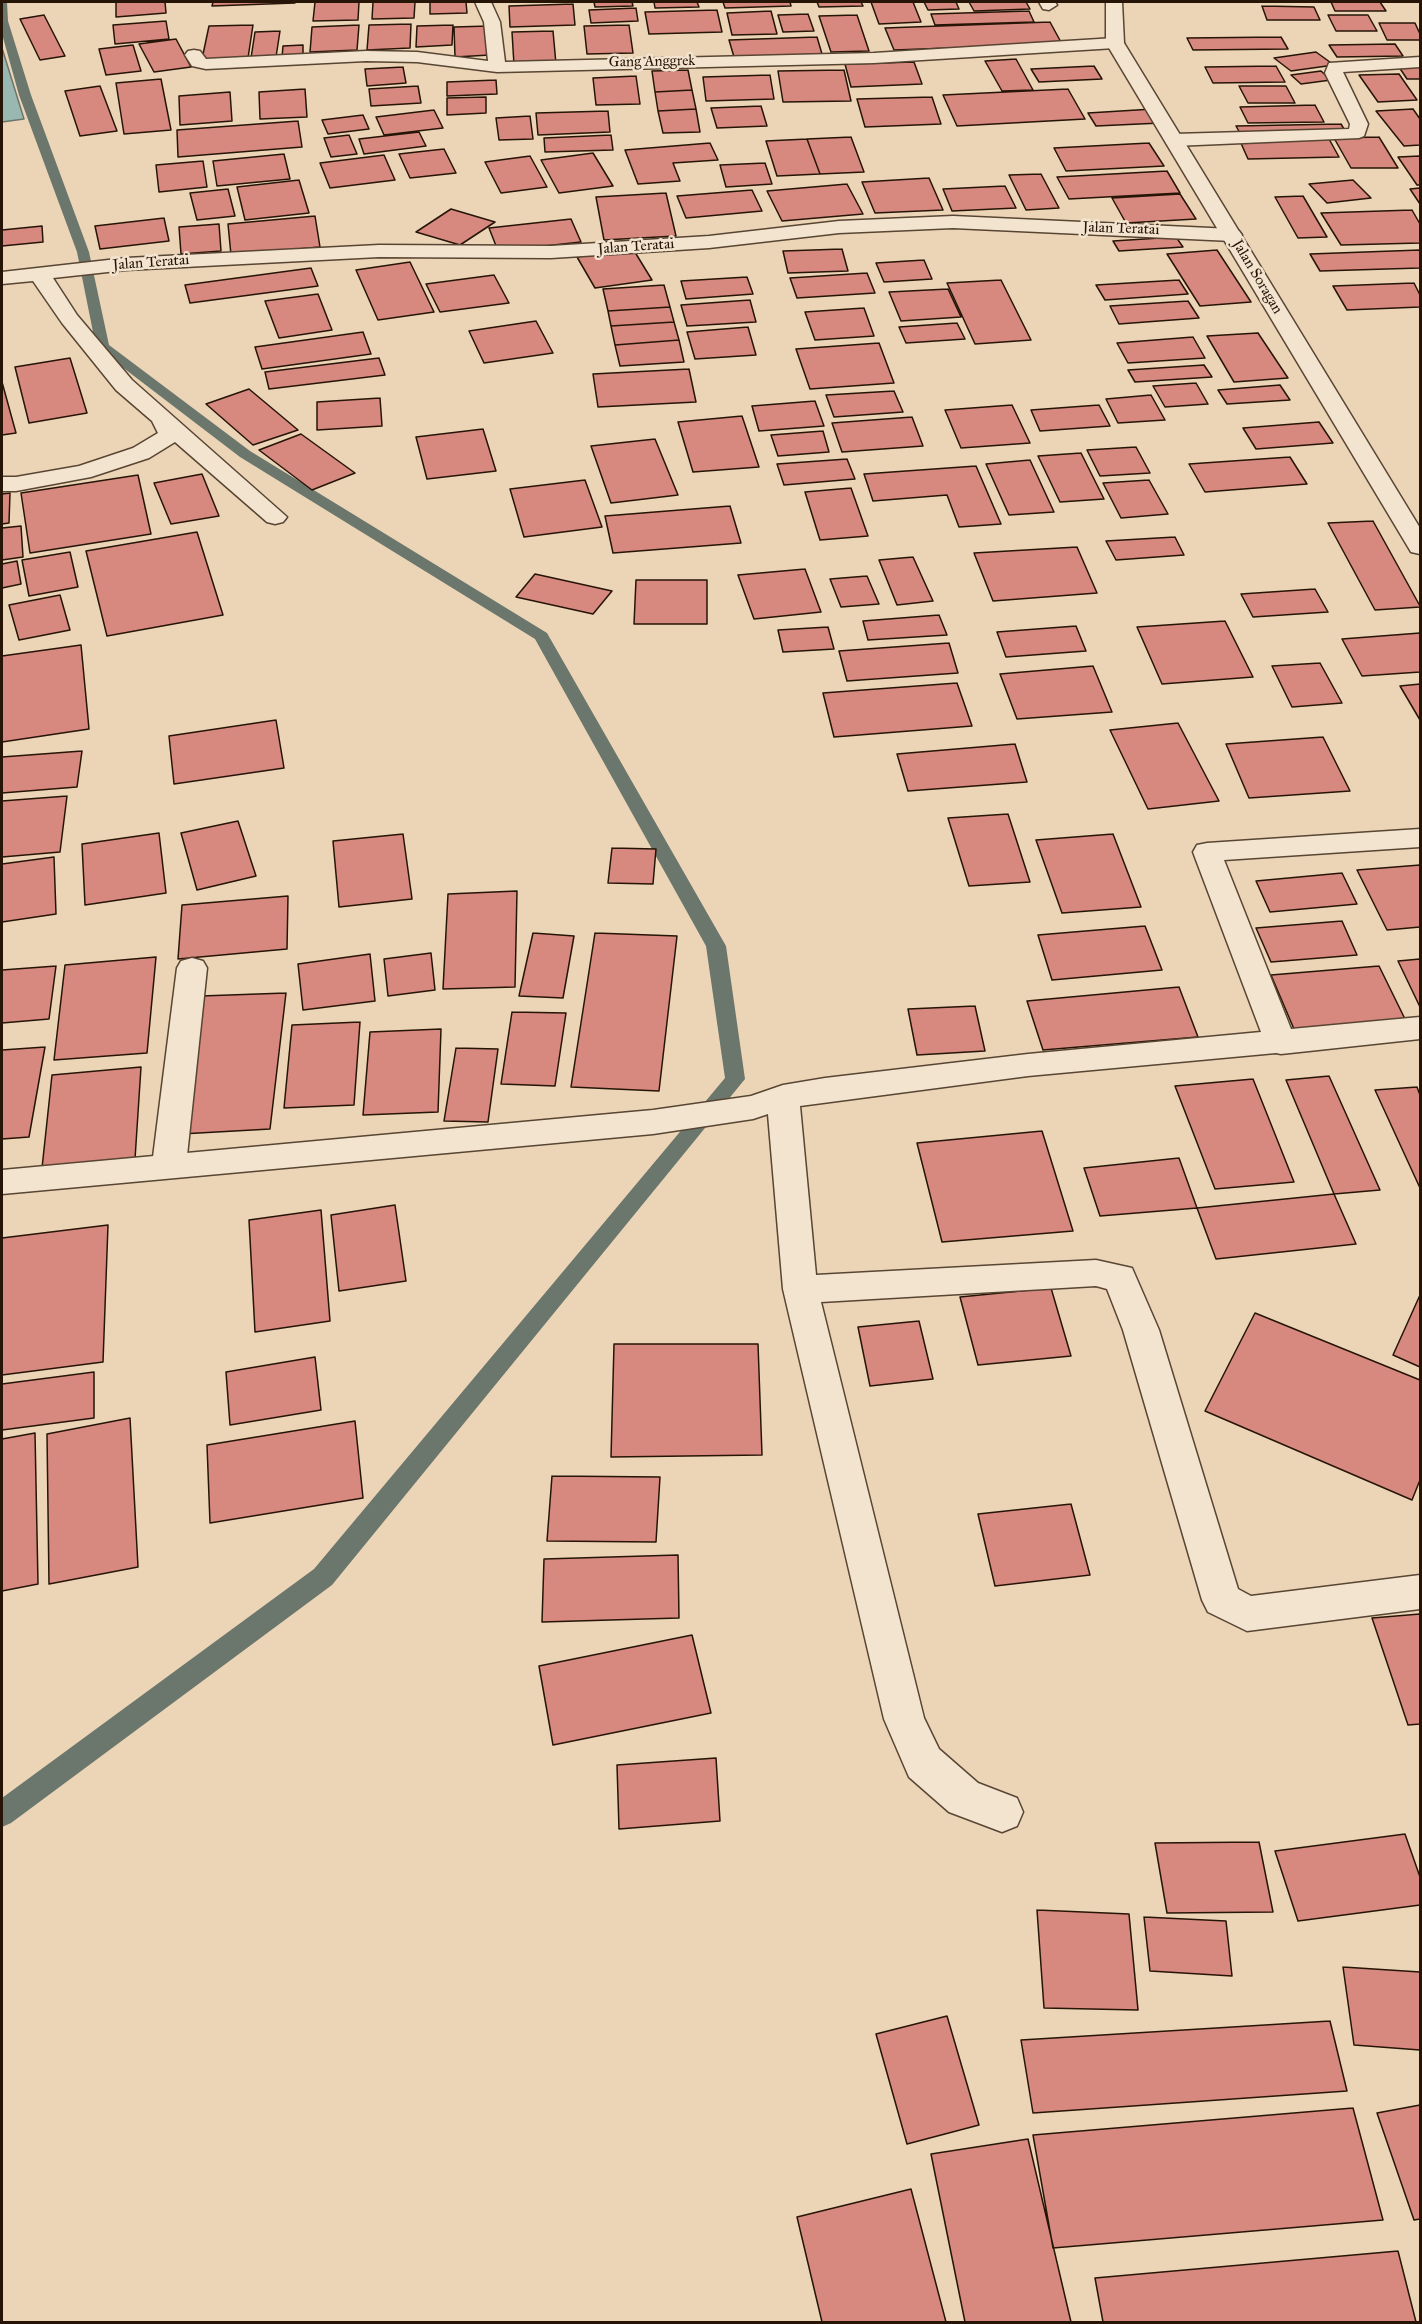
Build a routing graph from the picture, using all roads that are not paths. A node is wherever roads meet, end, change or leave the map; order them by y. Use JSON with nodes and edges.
{"nodes":[{"id":1,"x":483,"y":2,"type":"edge"},
{"id":2,"x":1114,"y":2,"type":"edge"},
{"id":3,"x":1115,"y":43,"type":"junction"},
{"id":4,"x":194,"y":55,"type":"dead end"},
{"id":5,"x":1420,"y":62,"type":"edge"},
{"id":6,"x":497,"y":68,"type":"junction"},
{"id":7,"x":1174,"y":140,"type":"junction"},
{"id":8,"x":1232,"y":235,"type":"junction"},
{"id":9,"x":40,"y":275,"type":"junction"},
{"id":10,"x":2,"y":278,"type":"edge"},
{"id":11,"x":162,"y":419,"type":"junction"},
{"id":12,"x":2,"y":484,"type":"edge"},
{"id":13,"x":275,"y":517,"type":"dead end"},
{"id":14,"x":1420,"y":547,"type":"edge"},
{"id":15,"x":1420,"y":838,"type":"edge"},
{"id":16,"x":192,"y":968,"type":"dead end"},
{"id":17,"x":1420,"y":1028,"type":"edge"},
{"id":18,"x":1281,"y":1042,"type":"junction"},
{"id":19,"x":768,"y":1102,"type":"junction"},
{"id":20,"x":169,"y":1165,"type":"junction"},
{"id":21,"x":2,"y":1182,"type":"edge"},
{"id":22,"x":800,"y":1289,"type":"junction"},
{"id":23,"x":1420,"y":1592,"type":"edge"},
{"id":24,"x":1002,"y":1812,"type":"dead end"}],
"edges":[{"from":1,"to":6,"type":"street"},
{"from":2,"to":3,"type":"street","name":"Jalan Soragan"},
{"from":3,"to":6,"type":"street","name":"Gang Anggrek"},
{"from":3,"to":7,"type":"street","name":"Jalan Soragan"},
{"from":4,"to":6,"type":"street","name":"Gang Anggrek"},
{"from":5,"to":7,"type":"street"},
{"from":7,"to":8,"type":"street","name":"Jalan Soragan"},
{"from":8,"to":9,"type":"street","name":"Jalan Teratai"},
{"from":8,"to":14,"type":"street","name":"Jalan Soragan"},
{"from":9,"to":10,"type":"street","name":"Jalan Teratai"},
{"from":9,"to":11,"type":"street"},
{"from":11,"to":12,"type":"street"},
{"from":11,"to":13,"type":"street"},
{"from":15,"to":18,"type":"street"},
{"from":16,"to":20,"type":"street"},
{"from":17,"to":18,"type":"street"},
{"from":18,"to":19,"type":"street"},
{"from":19,"to":20,"type":"street"},
{"from":19,"to":22,"type":"street"},
{"from":20,"to":21,"type":"street"},
{"from":22,"to":23,"type":"street"},
{"from":22,"to":24,"type":"street"}]}
